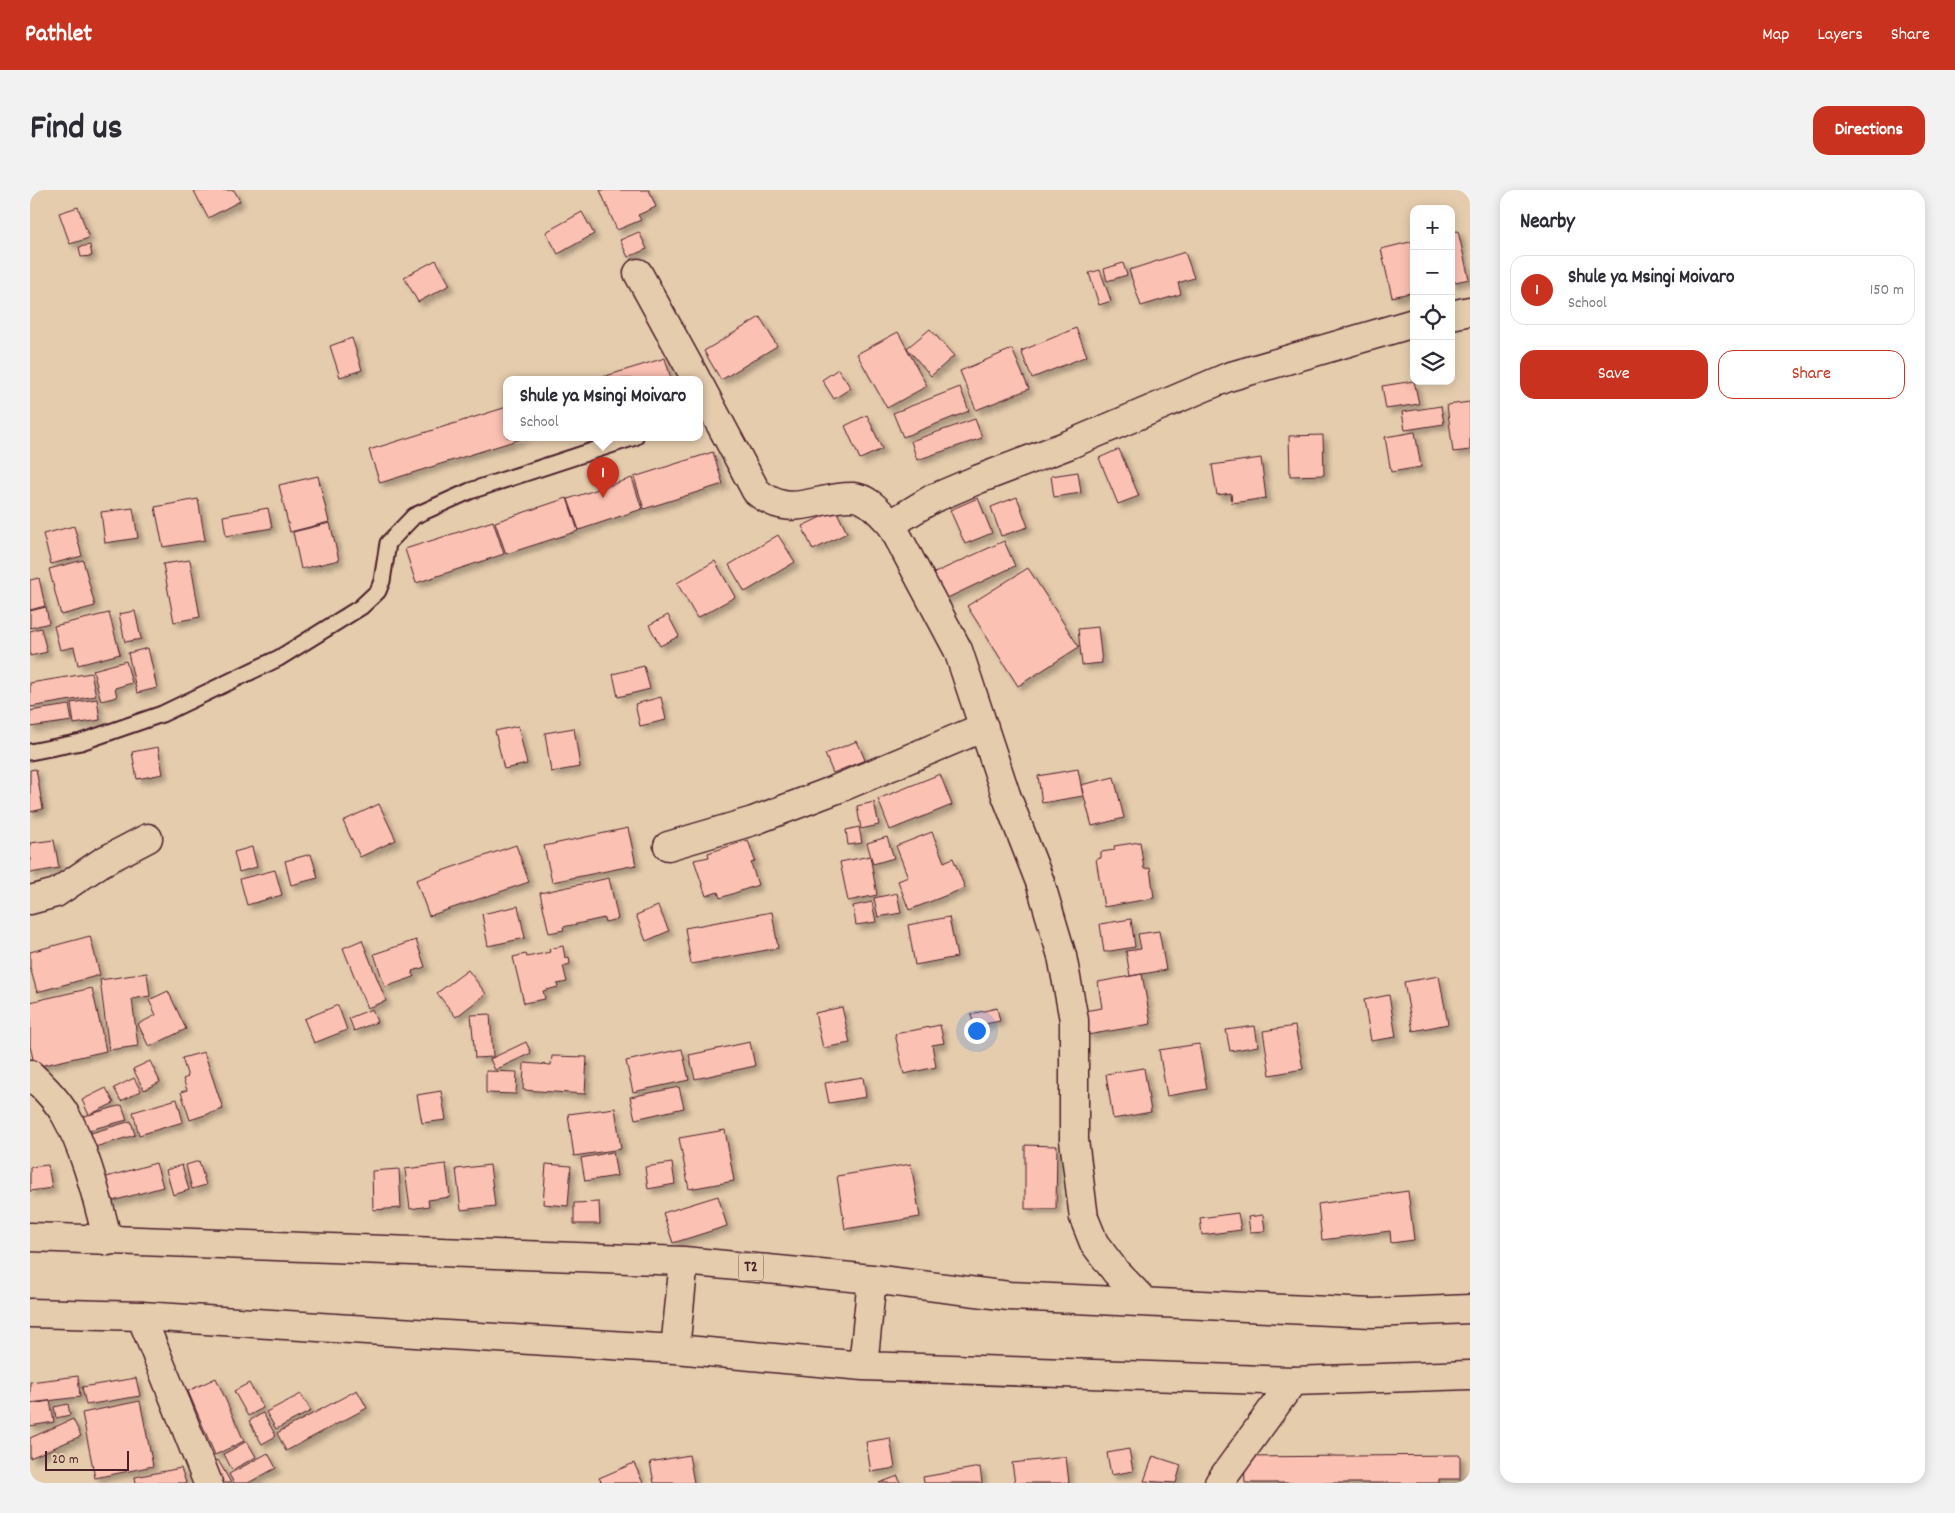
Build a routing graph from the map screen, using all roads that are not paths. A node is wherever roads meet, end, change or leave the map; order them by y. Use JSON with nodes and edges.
{"nodes":[{"id":1,"x":638,"y":273,"type":"dead end"},
{"id":2,"x":1470,"y":310,"type":"edge"},
{"id":3,"x":1455,"y":314,"type":"edge"},
{"id":4,"x":1410,"y":324,"type":"edge"},
{"id":5,"x":694,"y":376,"type":"edge"},
{"id":6,"x":703,"y":401,"type":"edge"},
{"id":7,"x":706,"y":413,"type":"edge"},
{"id":8,"x":623,"y":441,"type":"edge"},
{"id":9,"x":891,"y":524,"type":"junction"},
{"id":10,"x":984,"y":727,"type":"junction"},
{"id":11,"x":30,"y":752,"type":"edge"},
{"id":12,"x":148,"y":838,"type":"dead end"},
{"id":13,"x":668,"y":846,"type":"dead end"},
{"id":14,"x":30,"y":900,"type":"edge"},
{"id":15,"x":30,"y":1074,"type":"edge"},
{"id":16,"x":30,"y":1237,"type":"edge"},
{"id":17,"x":108,"y":1241,"type":"junction"},
{"id":18,"x":684,"y":1261,"type":"junction"},
{"id":19,"x":872,"y":1279,"type":"junction"},
{"id":20,"x":1144,"y":1301,"type":"junction"},
{"id":21,"x":1470,"y":1309,"type":"edge"},
{"id":22,"x":30,"y":1313,"type":"edge"},
{"id":23,"x":141,"y":1316,"type":"junction"},
{"id":24,"x":675,"y":1349,"type":"junction"},
{"id":25,"x":863,"y":1366,"type":"junction"},
{"id":26,"x":1470,"y":1375,"type":"edge"},
{"id":27,"x":1293,"y":1382,"type":"junction"},
{"id":28,"x":208,"y":1483,"type":"edge"},
{"id":29,"x":1219,"y":1483,"type":"edge"}],
"edges":[{"from":1,"to":5,"type":"main road"},
{"from":2,"to":3,"type":"main road"},
{"from":4,"to":9,"type":"main road"},
{"from":6,"to":7,"type":"main road"},
{"from":7,"to":9,"type":"main road"},
{"from":8,"to":11,"type":"lane"},
{"from":9,"to":10,"type":"main road"},
{"from":10,"to":13,"type":"main road"},
{"from":10,"to":20,"type":"main road"},
{"from":12,"to":14,"type":"main road"},
{"from":15,"to":17,"type":"main road"},
{"from":16,"to":17,"type":"main road","number":"T2"},
{"from":17,"to":18,"type":"main road","number":"T2"},
{"from":18,"to":19,"type":"main road","number":"T2"},
{"from":18,"to":24,"type":"main road"},
{"from":19,"to":20,"type":"main road","number":"T2"},
{"from":19,"to":25,"type":"main road"},
{"from":20,"to":21,"type":"main road","number":"T2"},
{"from":22,"to":23,"type":"main road"},
{"from":23,"to":24,"type":"main road"},
{"from":23,"to":28,"type":"main road"},
{"from":24,"to":25,"type":"main road"},
{"from":25,"to":27,"type":"main road"},
{"from":26,"to":27,"type":"main road"},
{"from":27,"to":29,"type":"main road"}]}
